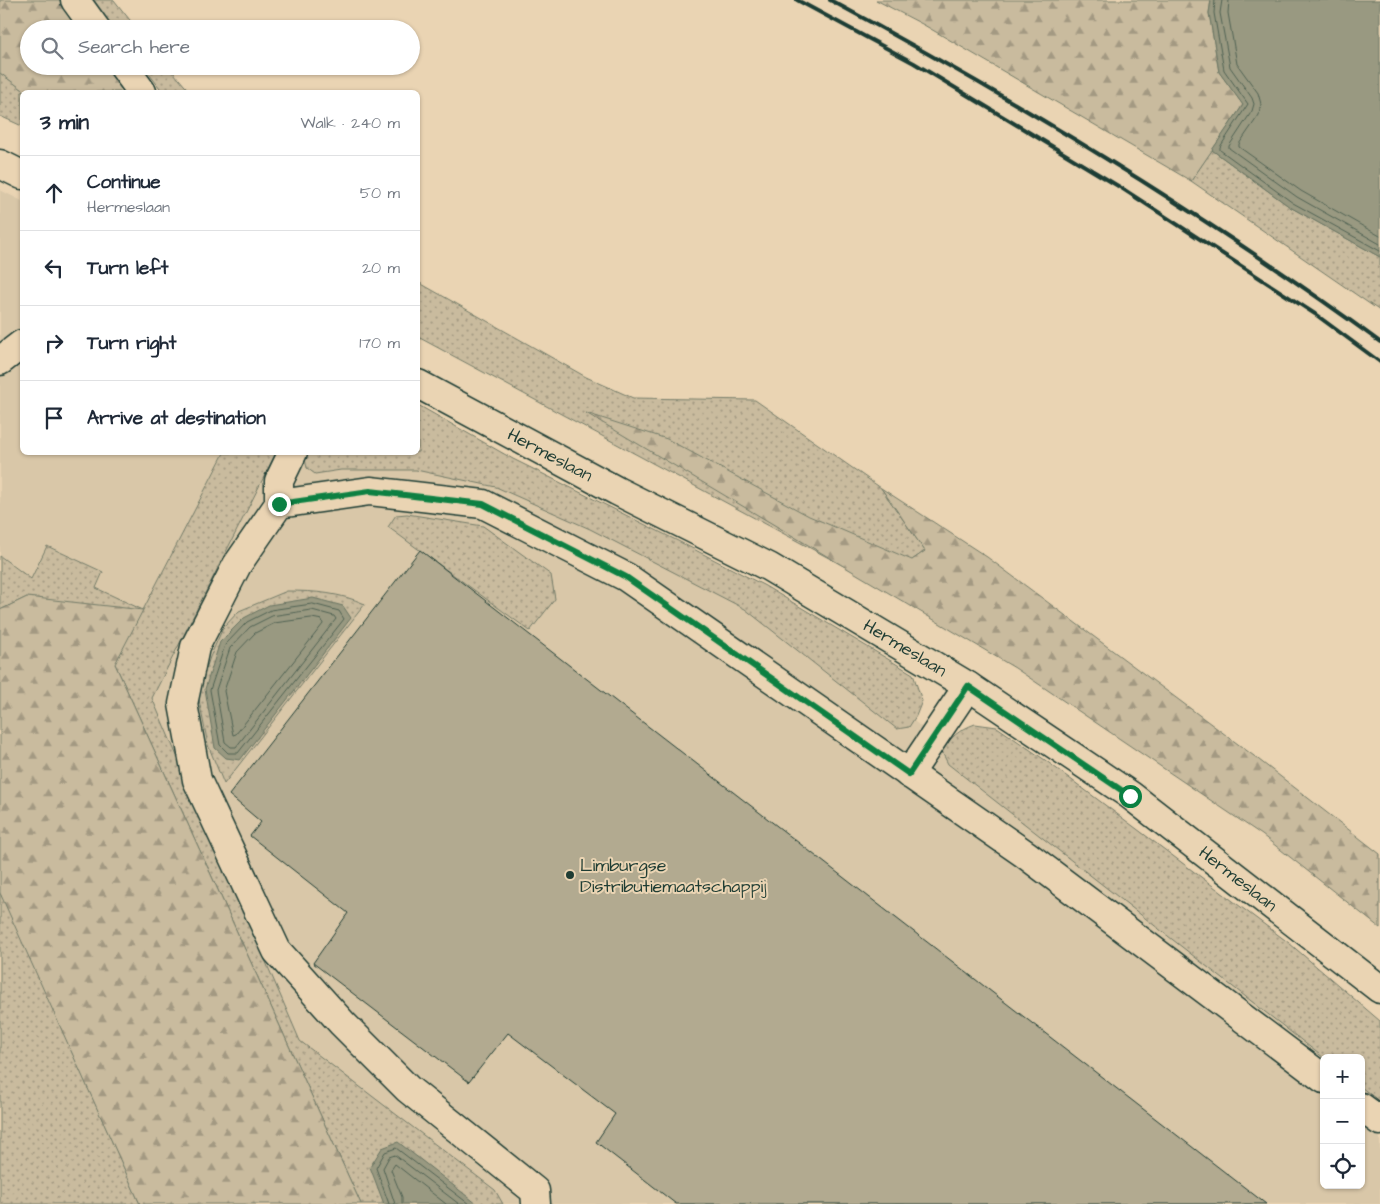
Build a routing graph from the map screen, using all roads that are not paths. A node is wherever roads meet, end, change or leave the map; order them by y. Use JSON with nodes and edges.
{"nodes":[{"id":1,"x":75,"y":0,"type":"edge"},
{"id":2,"x":89,"y":20,"type":"edge"},
{"id":3,"x":130,"y":75,"type":"edge"},
{"id":4,"x":141,"y":90,"type":"edge"},
{"id":5,"x":0,"y":164,"type":"edge"},
{"id":6,"x":20,"y":174,"type":"edge"},
{"id":7,"x":20,"y":345,"type":"edge"},
{"id":8,"x":0,"y":360,"type":"edge"},
{"id":9,"x":420,"y":385,"type":"edge"},
{"id":10,"x":292,"y":455,"type":"edge"},
{"id":11,"x":279,"y":504,"type":"junction"},
{"id":12,"x":968,"y":686,"type":"junction"},
{"id":13,"x":909,"y":774,"type":"junction"},
{"id":14,"x":1380,"y":989,"type":"edge"},
{"id":15,"x":1320,"y":1076,"type":"edge"},
{"id":16,"x":1365,"y":1110,"type":"edge"},
{"id":17,"x":1380,"y":1121,"type":"edge"},
{"id":18,"x":536,"y":1204,"type":"edge"}],
"edges":[{"from":1,"to":2,"type":"street"},
{"from":3,"to":4,"type":"street"},
{"from":5,"to":6,"type":"street"},
{"from":7,"to":8,"type":"street"},
{"from":9,"to":12,"type":"street","name":"Hermeslaan"},
{"from":10,"to":11,"type":"street"},
{"from":11,"to":13,"type":"street"},
{"from":11,"to":18,"type":"street"},
{"from":12,"to":13,"type":"street"},
{"from":12,"to":14,"type":"street","name":"Hermeslaan"},
{"from":13,"to":15,"type":"street"},
{"from":16,"to":17,"type":"street"}]}
